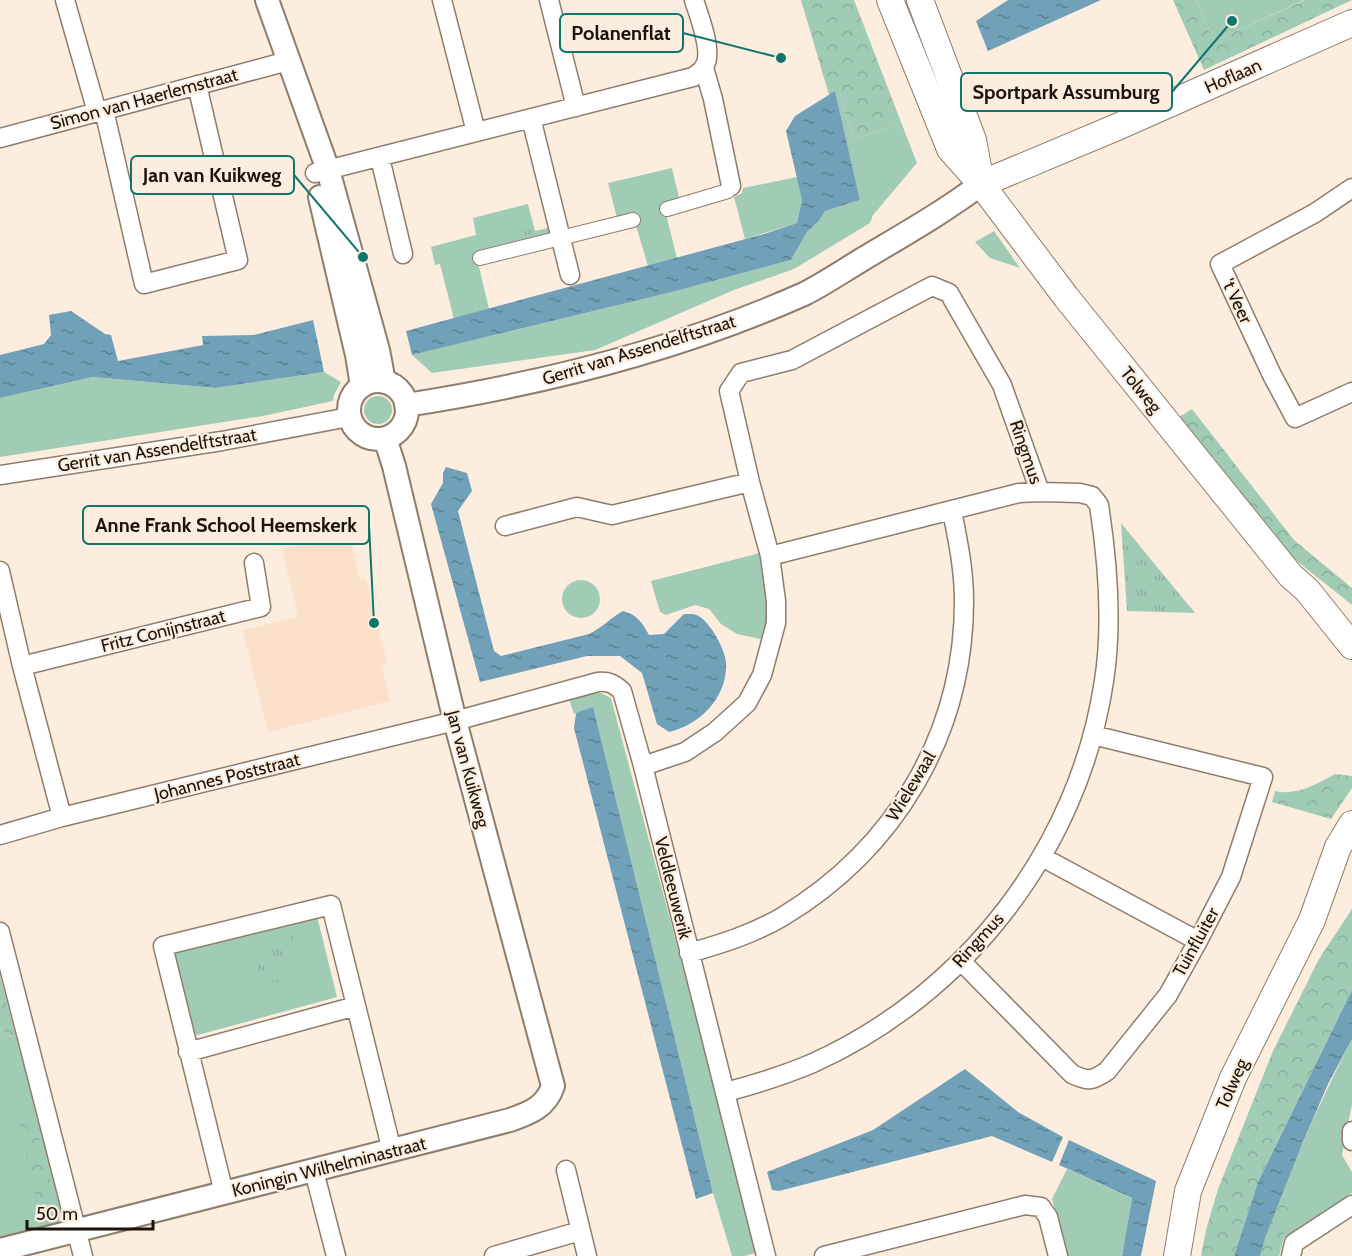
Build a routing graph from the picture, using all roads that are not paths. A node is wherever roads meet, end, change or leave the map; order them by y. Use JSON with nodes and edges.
{"nodes":[{"id":1,"x":65,"y":0,"type":"edge"},
{"id":2,"x":267,"y":0,"type":"edge"},
{"id":3,"x":442,"y":0,"type":"edge"},
{"id":4,"x":549,"y":0,"type":"edge"},
{"id":5,"x":694,"y":0,"type":"edge"},
{"id":6,"x":890,"y":0,"type":"edge"},
{"id":7,"x":920,"y":0,"type":"edge"},
{"id":8,"x":1352,"y":23,"type":"edge"},
{"id":9,"x":288,"y":61,"type":"junction"},
{"id":10,"x":704,"y":68,"type":"junction"},
{"id":11,"x":197,"y":85,"type":"junction"},
{"id":12,"x":576,"y":107,"type":"junction"},
{"id":13,"x":100,"y":111,"type":"junction"},
{"id":14,"x":531,"y":118,"type":"junction"},
{"id":15,"x":476,"y":132,"type":"junction"},
{"id":16,"x":0,"y":138,"type":"edge"},
{"id":17,"x":380,"y":158,"type":"junction"},
{"id":18,"x":321,"y":172,"type":"junction"},
{"id":19,"x":981,"y":184,"type":"junction"},
{"id":20,"x":731,"y":186,"type":"joint"},
{"id":21,"x":1352,"y":188,"type":"edge"},
{"id":22,"x":667,"y":209,"type":"dead end"},
{"id":23,"x":633,"y":220,"type":"dead end"},
{"id":24,"x":561,"y":239,"type":"junction"},
{"id":25,"x":403,"y":254,"type":"dead end"},
{"id":26,"x":480,"y":258,"type":"dead end"},
{"id":27,"x":570,"y":275,"type":"dead end"},
{"id":28,"x":384,"y":382,"type":"junction"},
{"id":29,"x":362,"y":386,"type":"junction"},
{"id":30,"x":1352,"y":392,"type":"edge"},
{"id":31,"x":406,"y":405,"type":"junction"},
{"id":32,"x":349,"y":417,"type":"junction"},
{"id":33,"x":385,"y":438,"type":"junction"},
{"id":34,"x":0,"y":475,"type":"edge"},
{"id":35,"x":750,"y":482,"type":"junction"},
{"id":36,"x":1040,"y":492,"type":"junction"},
{"id":37,"x":952,"y":511,"type":"junction"},
{"id":38,"x":506,"y":526,"type":"dead end"},
{"id":39,"x":770,"y":556,"type":"junction"},
{"id":40,"x":254,"y":563,"type":"dead end"},
{"id":41,"x":0,"y":571,"type":"edge"},
{"id":42,"x":1307,"y":590,"type":"junction"},
{"id":43,"x":1352,"y":619,"type":"edge"},
{"id":44,"x":1352,"y":646,"type":"edge"},
{"id":45,"x":22,"y":666,"type":"junction"},
{"id":46,"x":455,"y":722,"type":"junction"},
{"id":47,"x":1094,"y":735,"type":"junction"},
{"id":48,"x":643,"y":766,"type":"junction"},
{"id":49,"x":62,"y":817,"type":"junction"},
{"id":50,"x":1352,"y":824,"type":"edge"},
{"id":51,"x":0,"y":835,"type":"edge"},
{"id":52,"x":1042,"y":857,"type":"junction"},
{"id":53,"x":1352,"y":862,"type":"edge"},
{"id":54,"x":1312,"y":920,"type":"junction"},
{"id":55,"x":0,"y":932,"type":"edge"},
{"id":56,"x":1198,"y":941,"type":"junction"},
{"id":57,"x":689,"y":953,"type":"junction"},
{"id":58,"x":961,"y":961,"type":"junction"},
{"id":59,"x":356,"y":1006,"type":"junction"},
{"id":60,"x":188,"y":1052,"type":"junction"},
{"id":61,"x":726,"y":1092,"type":"junction"},
{"id":62,"x":549,"y":1098,"type":"joint"},
{"id":63,"x":1352,"y":1131,"type":"edge"},
{"id":64,"x":1352,"y":1142,"type":"edge"},
{"id":65,"x":392,"y":1151,"type":"junction"},
{"id":66,"x":566,"y":1170,"type":"dead end"},
{"id":67,"x":314,"y":1171,"type":"junction"},
{"id":68,"x":224,"y":1193,"type":"junction"},
{"id":69,"x":1352,"y":1205,"type":"edge"},
{"id":70,"x":76,"y":1230,"type":"junction"},
{"id":71,"x":580,"y":1231,"type":"junction"},
{"id":72,"x":0,"y":1250,"type":"edge"},
{"id":73,"x":83,"y":1256,"type":"edge"},
{"id":74,"x":336,"y":1256,"type":"edge"},
{"id":75,"x":494,"y":1256,"type":"edge"},
{"id":76,"x":587,"y":1256,"type":"edge"},
{"id":77,"x":766,"y":1256,"type":"edge"},
{"id":78,"x":824,"y":1256,"type":"edge"},
{"id":79,"x":1058,"y":1256,"type":"edge"},
{"id":80,"x":1177,"y":1256,"type":"edge"},
{"id":81,"x":1291,"y":1256,"type":"edge"}],
"edges":[{"from":1,"to":13,"type":"street"},
{"from":2,"to":9,"type":"street"},
{"from":3,"to":15,"type":"street"},
{"from":4,"to":12,"type":"street"},
{"from":5,"to":10,"type":"street"},
{"from":6,"to":19,"type":"main road","name":"Tolweg"},
{"from":7,"to":19,"type":"main road","name":"Tolweg"},
{"from":8,"to":19,"type":"main road","name":"Hoflaan"},
{"from":9,"to":11,"type":"street","name":"Simon van Haerlemstraat"},
{"from":9,"to":18,"type":"street"},
{"from":10,"to":12,"type":"street"},
{"from":10,"to":20,"type":"street"},
{"from":11,"to":13,"type":"street","name":"Simon van Haerlemstraat"},
{"from":11,"to":13,"type":"street"},
{"from":12,"to":14,"type":"street"},
{"from":13,"to":16,"type":"street","name":"Simon van Haerlemstraat"},
{"from":14,"to":15,"type":"street"},
{"from":14,"to":24,"type":"street"},
{"from":15,"to":17,"type":"street"},
{"from":17,"to":18,"type":"street"},
{"from":17,"to":25,"type":"street"},
{"from":18,"to":28,"type":"street"},
{"from":18,"to":29,"type":"street"},
{"from":19,"to":31,"type":"street","name":"Gerrit van Assendelftstraat"},
{"from":19,"to":42,"type":"main road","name":"Tolweg"},
{"from":20,"to":22,"type":"street"},
{"from":21,"to":30,"type":"street","name":"'t Veer"},
{"from":23,"to":24,"type":"street"},
{"from":24,"to":26,"type":"street"},
{"from":24,"to":27,"type":"street"},
{"from":28,"to":29,"type":"street"},
{"from":28,"to":31,"type":"street"},
{"from":29,"to":32,"type":"street"},
{"from":31,"to":33,"type":"street"},
{"from":32,"to":33,"type":"street"},
{"from":32,"to":34,"type":"street","name":"Gerrit van Assendelftstraat"},
{"from":33,"to":46,"type":"street","name":"Jan van Kuikweg"},
{"from":35,"to":36,"type":"street","name":"Ringmus"},
{"from":35,"to":38,"type":"street"},
{"from":35,"to":39,"type":"street","name":"Ringmus"},
{"from":36,"to":37,"type":"street"},
{"from":36,"to":47,"type":"street","name":"Ringmus"},
{"from":37,"to":39,"type":"street"},
{"from":37,"to":57,"type":"street","name":"Wielewaal"},
{"from":39,"to":48,"type":"street","name":"Ringmus"},
{"from":40,"to":45,"type":"street","name":"Fritz Conijnstraat"},
{"from":41,"to":45,"type":"street"},
{"from":42,"to":43,"type":"main road","name":"Tolweg"},
{"from":42,"to":44,"type":"main road","name":"Tolweg"},
{"from":45,"to":49,"type":"street"},
{"from":46,"to":48,"type":"street","name":"Veldleeuwerik"},
{"from":46,"to":49,"type":"street","name":"Johannes Poststraat"},
{"from":46,"to":62,"type":"street","name":"Jan van Kuikweg"},
{"from":47,"to":52,"type":"street","name":"Ringmus"},
{"from":47,"to":56,"type":"street","name":"Tuinfluiter"},
{"from":48,"to":57,"type":"street","name":"Veldleeuwerik"},
{"from":49,"to":51,"type":"street","name":"Johannes Poststraat"},
{"from":50,"to":54,"type":"main road","name":"Tolweg"},
{"from":52,"to":56,"type":"street"},
{"from":52,"to":58,"type":"street","name":"Ringmus"},
{"from":53,"to":54,"type":"main road","name":"Tolweg"},
{"from":54,"to":80,"type":"main road","name":"Tolweg"},
{"from":55,"to":70,"type":"street"},
{"from":56,"to":58,"type":"street","name":"Tuinfluiter"},
{"from":57,"to":61,"type":"street","name":"Veldleeuwerik"},
{"from":58,"to":61,"type":"street","name":"Ringmus"},
{"from":59,"to":60,"type":"street"},
{"from":59,"to":60,"type":"street"},
{"from":59,"to":65,"type":"street"},
{"from":60,"to":68,"type":"street"},
{"from":61,"to":77,"type":"street","name":"Veldleeuwerik"},
{"from":62,"to":65,"type":"street","name":"Koningin Wilhelminastraat"},
{"from":63,"to":64,"type":"street"},
{"from":65,"to":67,"type":"street","name":"Koningin Wilhelminastraat"},
{"from":66,"to":71,"type":"street"},
{"from":67,"to":68,"type":"street","name":"Koningin Wilhelminastraat"},
{"from":67,"to":74,"type":"street"},
{"from":68,"to":70,"type":"street","name":"Koningin Wilhelminastraat"},
{"from":69,"to":81,"type":"street"},
{"from":70,"to":72,"type":"street","name":"Koningin Wilhelminastraat"},
{"from":70,"to":73,"type":"street"},
{"from":71,"to":75,"type":"street"},
{"from":71,"to":76,"type":"street"},
{"from":78,"to":79,"type":"street"}]}
